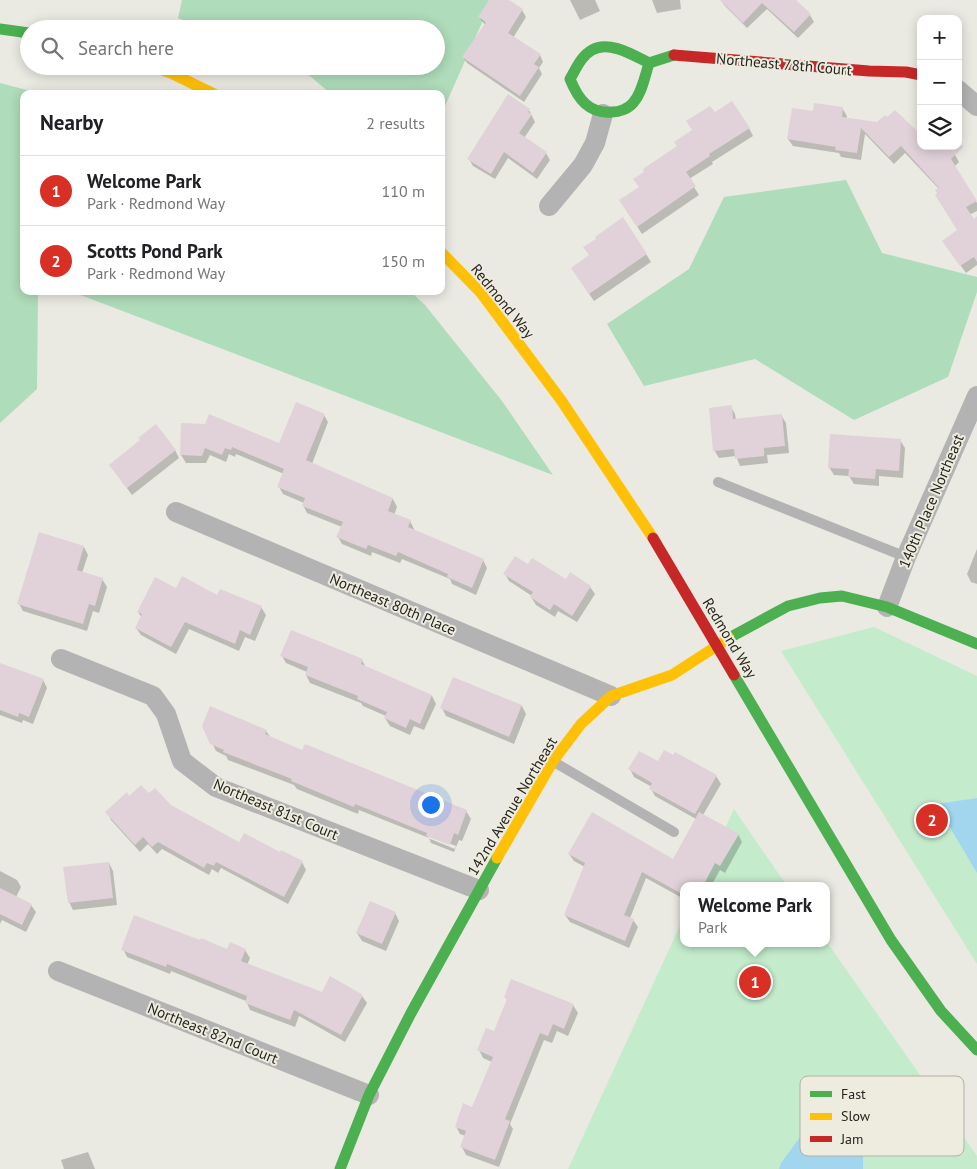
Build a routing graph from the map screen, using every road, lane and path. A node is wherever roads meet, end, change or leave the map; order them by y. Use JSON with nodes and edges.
{"nodes":[{"id":1,"x":0,"y":29,"type":"edge"},
{"id":2,"x":20,"y":32,"type":"edge"},
{"id":3,"x":649,"y":63,"type":"junction"},
{"id":4,"x":917,"y":74,"type":"edge"},
{"id":5,"x":175,"y":75,"type":"edge"},
{"id":6,"x":206,"y":90,"type":"edge"},
{"id":7,"x":962,"y":93,"type":"edge"},
{"id":8,"x":977,"y":106,"type":"edge"},
{"id":9,"x":603,"y":114,"type":"junction"},
{"id":10,"x":549,"y":206,"type":"dead end"},
{"id":11,"x":445,"y":256,"type":"edge"},
{"id":12,"x":977,"y":396,"type":"edge"},
{"id":13,"x":718,"y":482,"type":"dead end"},
{"id":14,"x":176,"y":512,"type":"dead end"},
{"id":15,"x":906,"y":557,"type":"junction"},
{"id":16,"x":887,"y":607,"type":"junction"},
{"id":17,"x":717,"y":644,"type":"junction"},
{"id":18,"x":977,"y":644,"type":"edge"},
{"id":19,"x":61,"y":659,"type":"dead end"},
{"id":20,"x":611,"y":696,"type":"junction"},
{"id":21,"x":553,"y":761,"type":"junction"},
{"id":22,"x":674,"y":832,"type":"dead end"},
{"id":23,"x":478,"y":890,"type":"junction"},
{"id":24,"x":58,"y":971,"type":"dead end"},
{"id":25,"x":958,"y":1029,"type":"junction"},
{"id":26,"x":977,"y":1035,"type":"edge"},
{"id":27,"x":977,"y":1050,"type":"edge"},
{"id":28,"x":369,"y":1095,"type":"junction"},
{"id":29,"x":340,"y":1169,"type":"edge"}],
"edges":[{"from":1,"to":2,"type":"street"},
{"from":3,"to":4,"type":"street","name":"Northeast 78th Court"},
{"from":3,"to":9,"type":"street"},
{"from":3,"to":9,"type":"street"},
{"from":5,"to":6,"type":"street"},
{"from":7,"to":8,"type":"street"},
{"from":9,"to":10,"type":"street"},
{"from":11,"to":17,"type":"street","name":"Redmond Way"},
{"from":12,"to":15,"type":"street","name":"140th Place Northeast"},
{"from":13,"to":15,"type":"lane"},
{"from":14,"to":20,"type":"street","name":"Northeast 80th Place"},
{"from":15,"to":16,"type":"street","name":"140th Place Northeast"},
{"from":16,"to":17,"type":"street","name":"142nd Avenue Northeast"},
{"from":16,"to":18,"type":"street","name":"142nd Avenue Northeast"},
{"from":17,"to":20,"type":"street","name":"142nd Avenue Northeast"},
{"from":17,"to":25,"type":"street","name":"Redmond Way"},
{"from":19,"to":23,"type":"street","name":"Northeast 81st Court"},
{"from":20,"to":21,"type":"street","name":"142nd Avenue Northeast"},
{"from":21,"to":22,"type":"lane"},
{"from":21,"to":23,"type":"street","name":"142nd Avenue Northeast"},
{"from":23,"to":28,"type":"street","name":"142nd Avenue Northeast"},
{"from":24,"to":28,"type":"street","name":"Northeast 82nd Court"},
{"from":25,"to":26,"type":"street"},
{"from":25,"to":27,"type":"street","name":"Redmond Way"},
{"from":28,"to":29,"type":"street","name":"142nd Avenue Northeast"}]}
